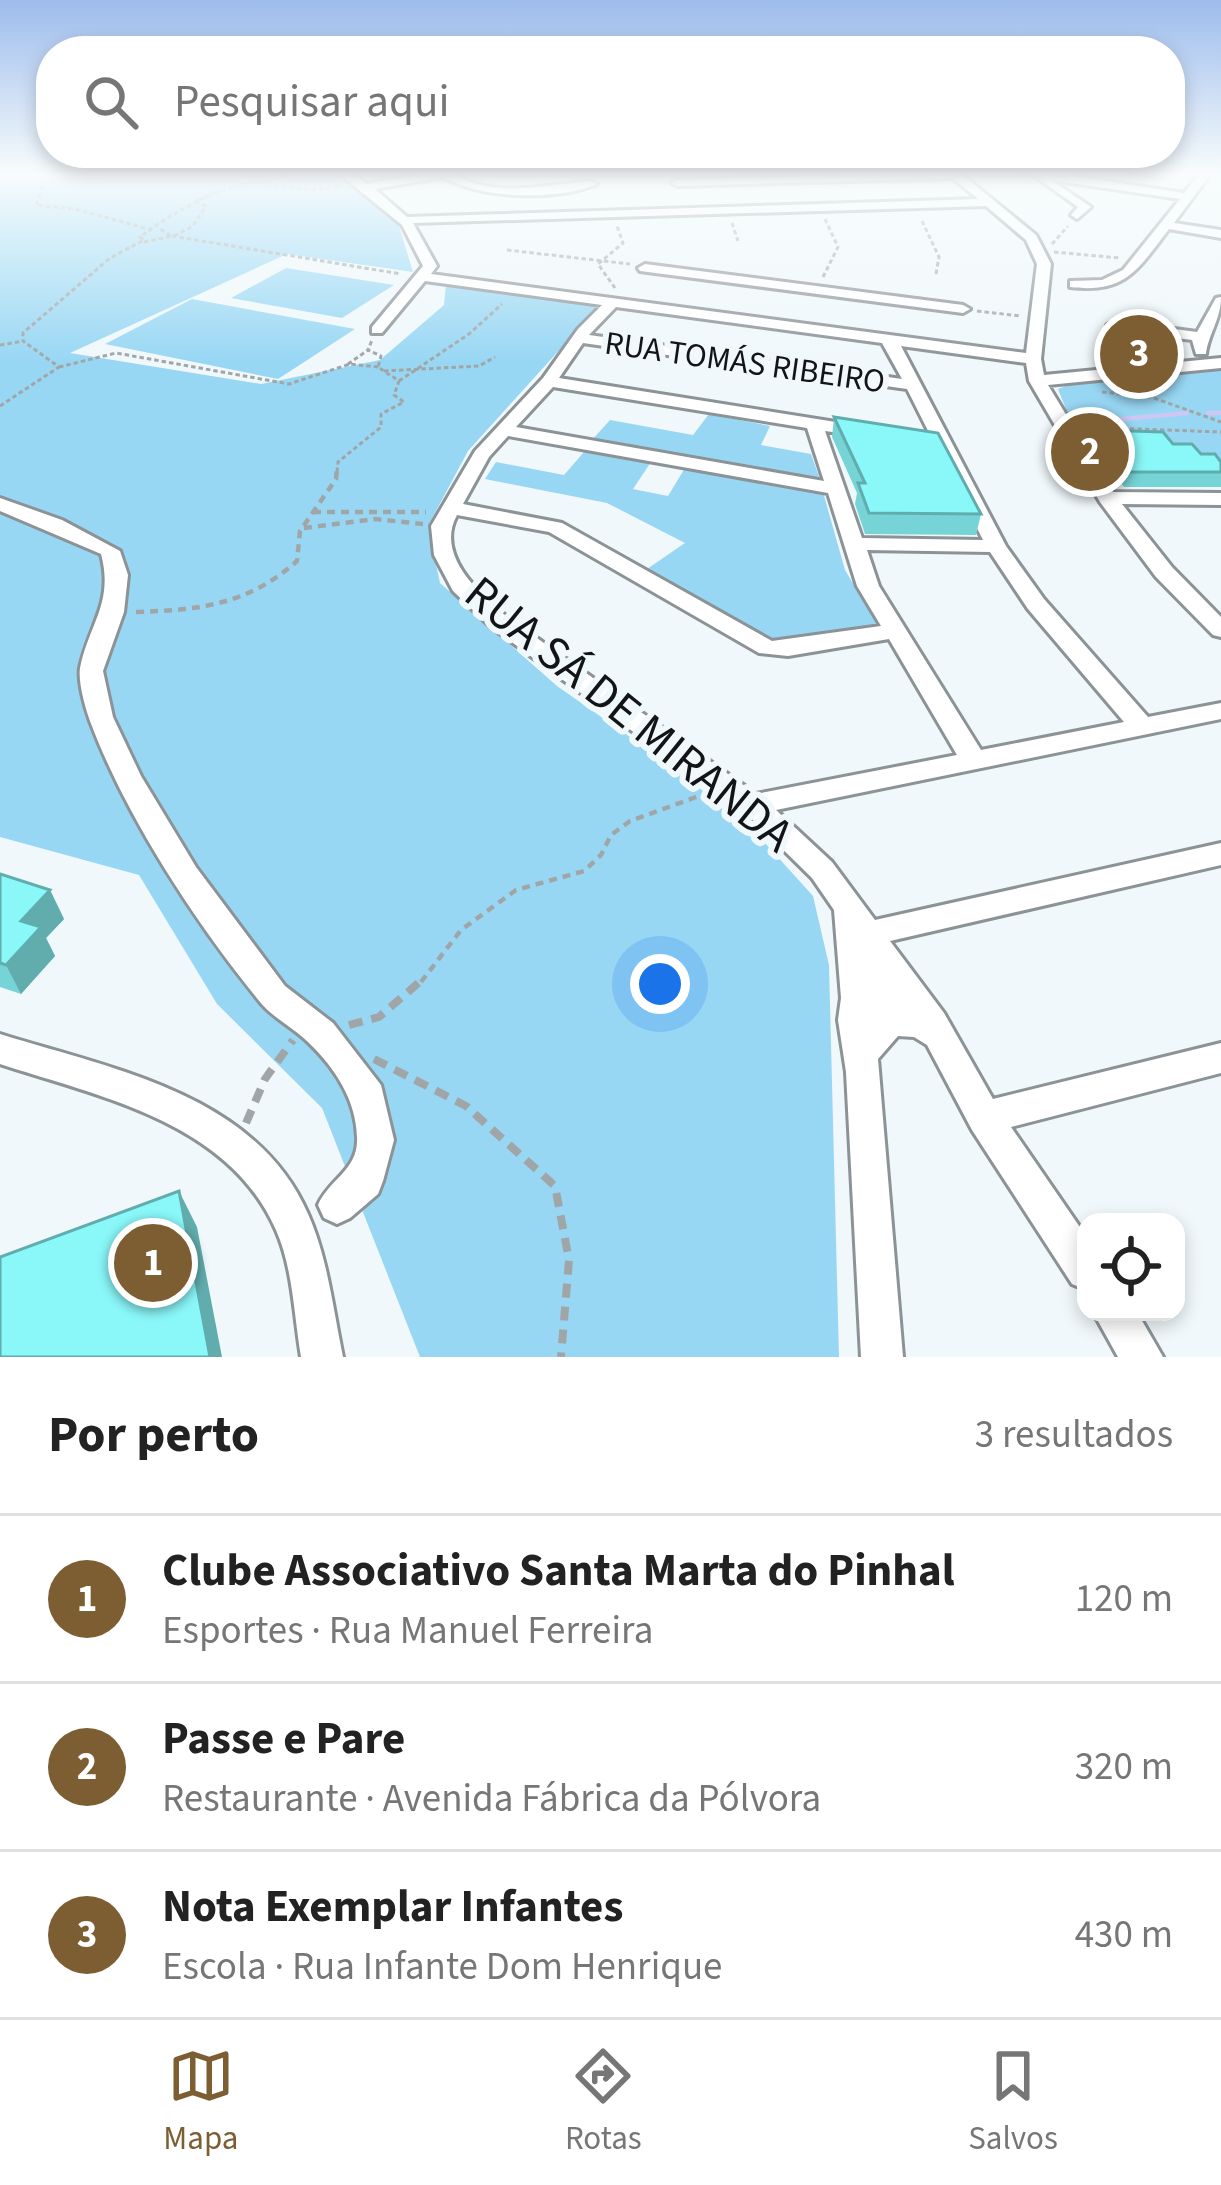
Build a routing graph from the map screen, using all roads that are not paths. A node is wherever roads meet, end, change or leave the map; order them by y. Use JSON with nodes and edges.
{"nodes":[{"id":1,"x":419,"y":235,"type":"edge"},
{"id":2,"x":1028,"y":235,"type":"edge"},
{"id":3,"x":1158,"y":235,"type":"edge"},
{"id":4,"x":645,"y":268,"type":"road end"},
{"id":5,"x":423,"y":279,"type":"junction"},
{"id":6,"x":1075,"y":284,"type":"dead end"},
{"id":7,"x":841,"y":294,"type":"junction"},
{"id":8,"x":611,"y":298,"type":"junction"},
{"id":9,"x":1221,"y":301,"type":"edge"},
{"id":10,"x":963,"y":309,"type":"road end"},
{"id":11,"x":820,"y":329,"type":"junction"},
{"id":12,"x":377,"y":330,"type":"road end"},
{"id":13,"x":1114,"y":333,"type":"dead end"},
{"id":14,"x":1201,"y":337,"type":"junction"},
{"id":15,"x":578,"y":338,"type":"junction"},
{"id":16,"x":884,"y":338,"type":"junction"},
{"id":17,"x":1033,"y":359,"type":"junction"},
{"id":18,"x":1220,"y":364,"type":"edge"},
{"id":19,"x":550,"y":381,"type":"junction"},
{"id":20,"x":1037,"y":382,"type":"junction"},
{"id":21,"x":913,"y":385,"type":"junction"},
{"id":22,"x":814,"y":423,"type":"junction"},
{"id":23,"x":503,"y":430,"type":"junction"},
{"id":24,"x":878,"y":434,"type":"edge"},
{"id":25,"x":835,"y":489,"type":"junction"},
{"id":26,"x":1107,"y":498,"type":"junction"},
{"id":27,"x":1221,"y":499,"type":"edge"},
{"id":28,"x":0,"y":504,"type":"edge"},
{"id":29,"x":448,"y":516,"type":"junction"},
{"id":30,"x":853,"y":544,"type":"junction"},
{"id":31,"x":996,"y":546,"type":"junction"},
{"id":32,"x":1221,"y":630,"type":"edge"},
{"id":33,"x":895,"y":631,"type":"junction"},
{"id":34,"x":1221,"y":711,"type":"edge"},
{"id":35,"x":1142,"y":727,"type":"junction"},
{"id":36,"x":973,"y":759,"type":"junction"},
{"id":37,"x":752,"y":805,"type":"junction"},
{"id":38,"x":1221,"y":854,"type":"edge"},
{"id":39,"x":861,"y":938,"type":"junction"},
{"id":40,"x":897,"y":970,"type":"junction"},
{"id":41,"x":857,"y":998,"type":"junction"},
{"id":42,"x":939,"y":1036,"type":"junction"},
{"id":43,"x":0,"y":1048,"type":"edge"},
{"id":44,"x":864,"y":1060,"type":"junction"},
{"id":45,"x":1217,"y":1064,"type":"edge"},
{"id":46,"x":984,"y":1118,"type":"junction"},
{"id":47,"x":337,"y":1204,"type":"dead end"},
{"id":48,"x":1077,"y":1257,"type":"edge"},
{"id":49,"x":1119,"y":1321,"type":"edge"},
{"id":50,"x":322,"y":1357,"type":"edge"},
{"id":51,"x":882,"y":1357,"type":"edge"},
{"id":52,"x":1142,"y":1357,"type":"edge"}],
"edges":[{"from":1,"to":5,"type":"street"},
{"from":2,"to":17,"type":"street"},
{"from":3,"to":6,"type":"street"},
{"from":4,"to":7,"type":"street"},
{"from":5,"to":8,"type":"street"},
{"from":5,"to":12,"type":"street"},
{"from":7,"to":10,"type":"street"},
{"from":7,"to":11,"type":"street"},
{"from":8,"to":11,"type":"street"},
{"from":8,"to":15,"type":"street"},
{"from":9,"to":14,"type":"street"},
{"from":11,"to":16,"type":"street"},
{"from":13,"to":14,"type":"street"},
{"from":14,"to":18,"type":"street"},
{"from":15,"to":19,"type":"street"},
{"from":15,"to":21,"type":"street","name":"RUA TOMÁS RIBEIRO"},
{"from":16,"to":17,"type":"street"},
{"from":16,"to":21,"type":"street"},
{"from":17,"to":20,"type":"street"},
{"from":18,"to":20,"type":"street"},
{"from":19,"to":22,"type":"street"},
{"from":19,"to":23,"type":"street"},
{"from":20,"to":26,"type":"street"},
{"from":21,"to":31,"type":"street"},
{"from":22,"to":24,"type":"street"},
{"from":22,"to":25,"type":"street"},
{"from":23,"to":25,"type":"street"},
{"from":23,"to":29,"type":"street"},
{"from":25,"to":30,"type":"street"},
{"from":26,"to":27,"type":"street"},
{"from":26,"to":32,"type":"street"},
{"from":28,"to":47,"type":"street"},
{"from":29,"to":33,"type":"street"},
{"from":29,"to":37,"type":"street","name":"RUA SÁ DE MIRANDA"},
{"from":30,"to":31,"type":"street"},
{"from":30,"to":33,"type":"street"},
{"from":31,"to":35,"type":"street"},
{"from":33,"to":36,"type":"street"},
{"from":34,"to":35,"type":"street"},
{"from":35,"to":36,"type":"street"},
{"from":36,"to":37,"type":"street"},
{"from":37,"to":39,"type":"street","name":"RUA SÁ DE MIRANDA"},
{"from":38,"to":39,"type":"street"},
{"from":39,"to":40,"type":"street","name":"RUA SÁ DE MIRANDA"},
{"from":39,"to":41,"type":"street"},
{"from":40,"to":41,"type":"street"},
{"from":40,"to":42,"type":"street","name":"RUA SÁ DE MIRANDA"},
{"from":40,"to":44,"type":"street"},
{"from":41,"to":44,"type":"street"},
{"from":42,"to":44,"type":"street"},
{"from":42,"to":46,"type":"street","name":"RUA SÁ DE MIRANDA"},
{"from":43,"to":50,"type":"street"},
{"from":44,"to":51,"type":"street"},
{"from":45,"to":46,"type":"street"},
{"from":46,"to":48,"type":"street","name":"RUA SÁ DE MIRANDA"},
{"from":49,"to":52,"type":"street"}]}
